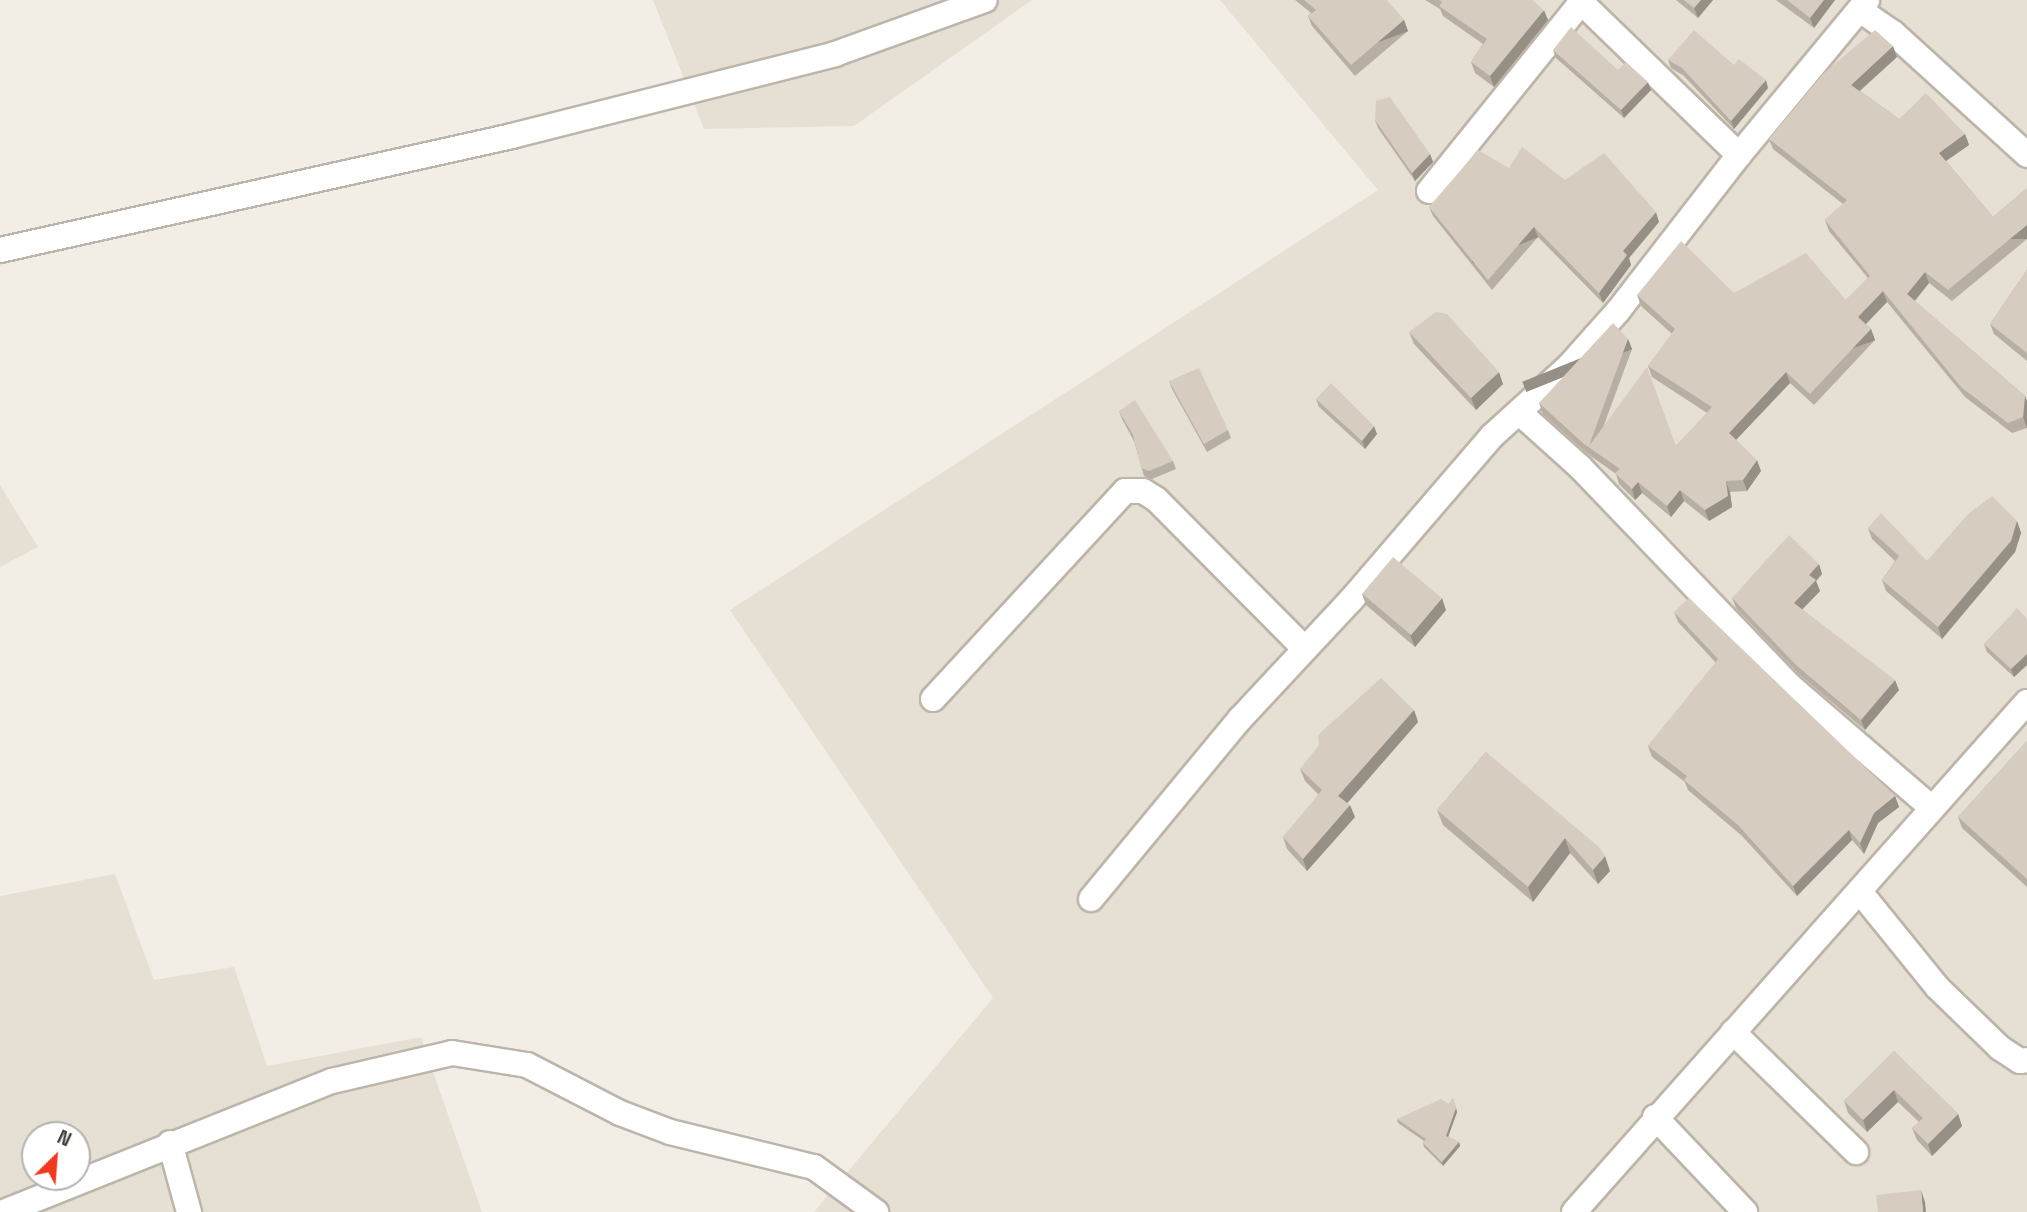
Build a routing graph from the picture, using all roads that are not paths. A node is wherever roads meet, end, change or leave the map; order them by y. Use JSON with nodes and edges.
{"nodes":[{"id":1,"x":985,"y":0,"type":"edge"},
{"id":2,"x":1582,"y":1,"type":"edge"},
{"id":3,"x":1864,"y":5,"type":"edge"},
{"id":4,"x":1739,"y":155,"type":"junction"},
{"id":5,"x":2027,"y":155,"type":"edge"},
{"id":6,"x":1429,"y":191,"type":"dead end"},
{"id":7,"x":0,"y":250,"type":"edge"},
{"id":8,"x":1520,"y":413,"type":"junction"},
{"id":9,"x":1305,"y":649,"type":"junction"},
{"id":10,"x":933,"y":699,"type":"dead end"},
{"id":11,"x":2027,"y":702,"type":"edge"},
{"id":12,"x":1932,"y":808,"type":"junction"},
{"id":13,"x":1861,"y":893,"type":"junction"},
{"id":14,"x":1091,"y":899,"type":"dead end"},
{"id":15,"x":1733,"y":1032,"type":"junction"},
{"id":16,"x":2027,"y":1060,"type":"edge"},
{"id":17,"x":1655,"y":1118,"type":"junction"},
{"id":18,"x":170,"y":1143,"type":"junction"},
{"id":19,"x":1856,"y":1152,"type":"dead end"},
{"id":20,"x":4,"y":1212,"type":"edge"},
{"id":21,"x":189,"y":1212,"type":"edge"},
{"id":22,"x":876,"y":1212,"type":"edge"},
{"id":23,"x":1574,"y":1212,"type":"edge"},
{"id":24,"x":1745,"y":1212,"type":"edge"}],
"edges":[{"from":1,"to":7,"type":"street"},
{"from":2,"to":4,"type":"street"},
{"from":2,"to":6,"type":"street"},
{"from":3,"to":4,"type":"street"},
{"from":3,"to":5,"type":"street"},
{"from":4,"to":8,"type":"street"},
{"from":8,"to":9,"type":"street"},
{"from":8,"to":12,"type":"street"},
{"from":9,"to":10,"type":"street"},
{"from":9,"to":14,"type":"street"},
{"from":11,"to":12,"type":"street"},
{"from":12,"to":13,"type":"street"},
{"from":13,"to":15,"type":"street"},
{"from":13,"to":16,"type":"street"},
{"from":15,"to":17,"type":"street"},
{"from":15,"to":19,"type":"street"},
{"from":17,"to":23,"type":"street"},
{"from":17,"to":24,"type":"street"},
{"from":18,"to":20,"type":"street"},
{"from":18,"to":21,"type":"street"},
{"from":18,"to":22,"type":"street"}]}
